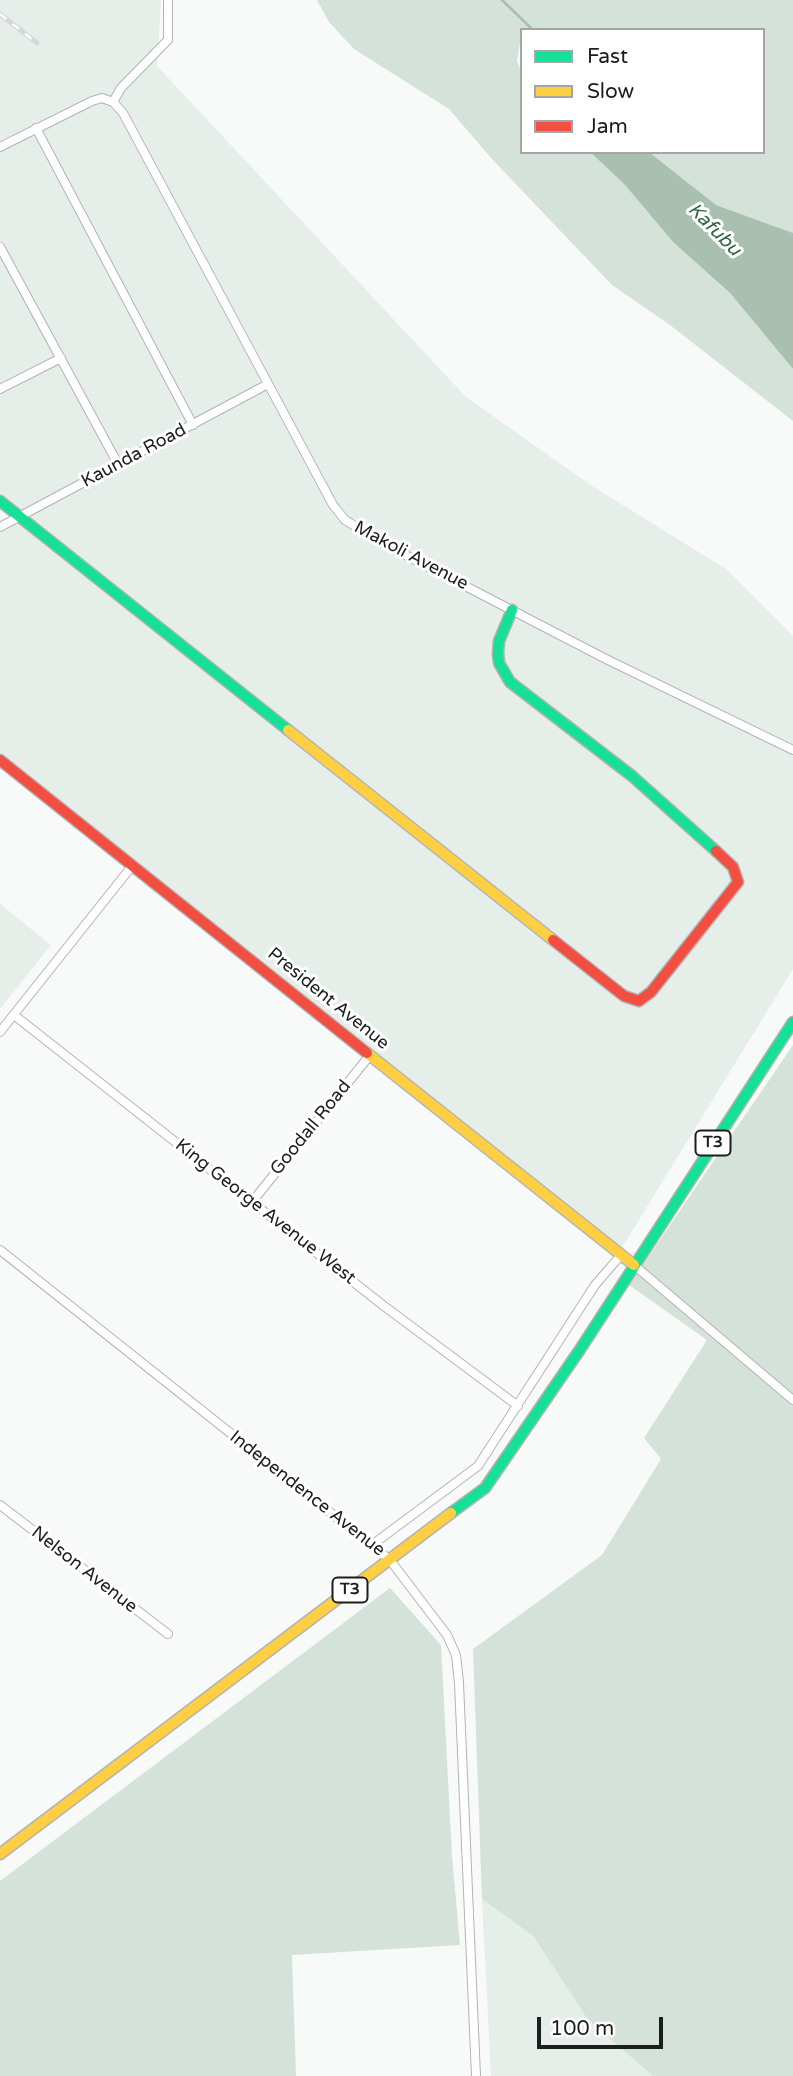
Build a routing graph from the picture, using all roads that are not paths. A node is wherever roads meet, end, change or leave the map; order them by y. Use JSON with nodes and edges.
{"nodes":[{"id":1,"x":169,"y":0,"type":"edge"},
{"id":2,"x":113,"y":102,"type":"junction"},
{"id":3,"x":36,"y":128,"type":"junction"},
{"id":4,"x":0,"y":147,"type":"edge"},
{"id":5,"x":0,"y":247,"type":"edge"},
{"id":6,"x":61,"y":358,"type":"junction"},
{"id":7,"x":268,"y":384,"type":"junction"},
{"id":8,"x":0,"y":389,"type":"edge"},
{"id":9,"x":193,"y":425,"type":"junction"},
{"id":10,"x":118,"y":464,"type":"junction"},
{"id":11,"x":0,"y":501,"type":"edge"},
{"id":12,"x":20,"y":517,"type":"junction"},
{"id":13,"x":0,"y":527,"type":"edge"},
{"id":14,"x":512,"y":610,"type":"junction"},
{"id":15,"x":793,"y":750,"type":"edge"},
{"id":16,"x":0,"y":760,"type":"edge"},
{"id":17,"x":132,"y":866,"type":"junction"},
{"id":18,"x":14,"y":1015,"type":"junction"},
{"id":19,"x":793,"y":1022,"type":"edge"},
{"id":20,"x":0,"y":1032,"type":"edge"},
{"id":21,"x":370,"y":1055,"type":"junction"},
{"id":22,"x":252,"y":1202,"type":"junction"},
{"id":23,"x":0,"y":1250,"type":"edge"},
{"id":24,"x":621,"y":1255,"type":"junction"},
{"id":25,"x":634,"y":1265,"type":"junction"},
{"id":26,"x":793,"y":1400,"type":"edge"},
{"id":27,"x":518,"y":1406,"type":"junction"},
{"id":28,"x":0,"y":1505,"type":"edge"},
{"id":29,"x":372,"y":1545,"type":"junction"},
{"id":30,"x":390,"y":1560,"type":"junction"},
{"id":31,"x":168,"y":1634,"type":"dead end"},
{"id":32,"x":0,"y":1854,"type":"edge"},
{"id":33,"x":476,"y":2076,"type":"edge"}],
"edges":[{"from":1,"to":2,"type":"street"},
{"from":2,"to":3,"type":"street"},
{"from":2,"to":7,"type":"street","name":"Makoli Avenue"},
{"from":3,"to":4,"type":"street"},
{"from":3,"to":9,"type":"street"},
{"from":5,"to":6,"type":"street"},
{"from":6,"to":8,"type":"street"},
{"from":6,"to":10,"type":"street"},
{"from":7,"to":9,"type":"street","name":"Kaunda Road"},
{"from":7,"to":14,"type":"street","name":"Makoli Avenue"},
{"from":9,"to":10,"type":"street","name":"Kaunda Road"},
{"from":10,"to":12,"type":"street","name":"Kaunda Road"},
{"from":11,"to":12,"type":"main road"},
{"from":12,"to":13,"type":"street","name":"Kaunda Road"},
{"from":12,"to":14,"type":"main road"},
{"from":14,"to":15,"type":"street","name":"Makoli Avenue"},
{"from":16,"to":17,"type":"main road","name":"President Avenue"},
{"from":17,"to":18,"type":"street"},
{"from":17,"to":21,"type":"main road","name":"President Avenue"},
{"from":18,"to":20,"type":"street"},
{"from":18,"to":22,"type":"street","name":"King George Avenue West"},
{"from":19,"to":25,"type":"main road","number":"T3"},
{"from":21,"to":22,"type":"street","name":"Goodall Road"},
{"from":21,"to":24,"type":"main road","name":"President Avenue"},
{"from":22,"to":27,"type":"street","name":"King George Avenue West"},
{"from":23,"to":29,"type":"street","name":"Independence Avenue"},
{"from":24,"to":25,"type":"main road","name":"President Avenue"},
{"from":24,"to":27,"type":"street"},
{"from":25,"to":26,"type":"street"},
{"from":25,"to":30,"type":"main road","number":"T3"},
{"from":27,"to":29,"type":"street"},
{"from":28,"to":31,"type":"street","name":"Nelson Avenue"},
{"from":29,"to":30,"type":"street","name":"Independence Avenue"},
{"from":30,"to":32,"type":"main road","number":"T3"},
{"from":30,"to":33,"type":"street","name":"Independence Avenue"}]}
